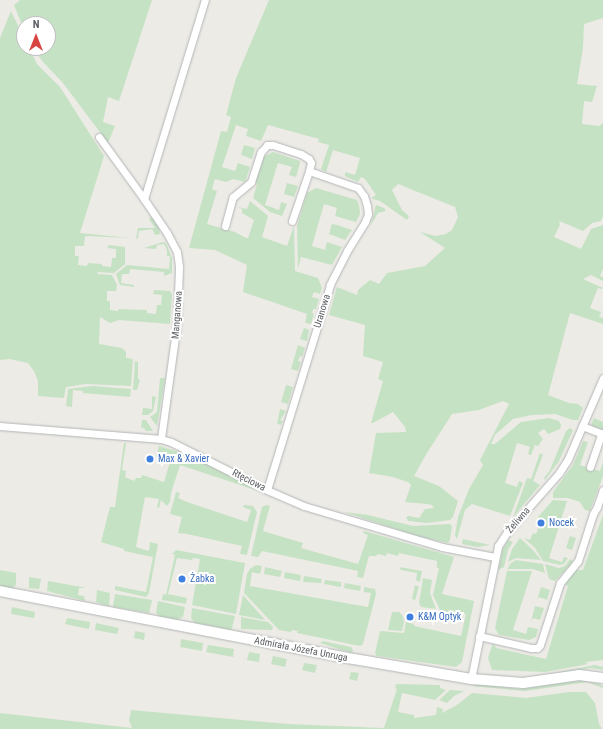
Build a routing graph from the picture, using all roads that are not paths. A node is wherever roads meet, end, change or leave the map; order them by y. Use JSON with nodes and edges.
{"nodes":[{"id":1,"x":205,"y":0,"type":"edge"},
{"id":2,"x":99,"y":137,"type":"dead end"},
{"id":3,"x":309,"y":171,"type":"junction"},
{"id":4,"x":144,"y":199,"type":"junction"},
{"id":5,"x":292,"y":221,"type":"dead end"},
{"id":6,"x":224,"y":226,"type":"dead end"},
{"id":7,"x":603,"y":378,"type":"edge"},
{"id":8,"x":0,"y":426,"type":"edge"},
{"id":9,"x":582,"y":426,"type":"junction"},
{"id":10,"x":602,"y":434,"type":"edge"},
{"id":11,"x":162,"y":439,"type":"junction"},
{"id":12,"x":590,"y":467,"type":"dead end"},
{"id":13,"x":267,"y":490,"type":"junction"},
{"id":14,"x":603,"y":490,"type":"edge"},
{"id":15,"x":495,"y":557,"type":"junction"},
{"id":16,"x":0,"y":591,"type":"edge"},
{"id":17,"x":479,"y":636,"type":"junction"},
{"id":18,"x":603,"y":678,"type":"edge"},
{"id":19,"x":471,"y":679,"type":"junction"}],
"edges":[{"from":1,"to":4,"type":"street"},
{"from":2,"to":4,"type":"street","name":"Manganowa"},
{"from":3,"to":5,"type":"street"},
{"from":3,"to":6,"type":"street"},
{"from":3,"to":13,"type":"street","name":"Uranowa"},
{"from":4,"to":11,"type":"street","name":"Manganowa"},
{"from":7,"to":9,"type":"street","name":"Żeliwna"},
{"from":8,"to":11,"type":"street","name":"Rtęciowa"},
{"from":9,"to":10,"type":"street"},
{"from":9,"to":15,"type":"street","name":"Żeliwna"},
{"from":10,"to":12,"type":"street"},
{"from":11,"to":13,"type":"street","name":"Rtęciowa"},
{"from":13,"to":15,"type":"street","name":"Rtęciowa"},
{"from":14,"to":17,"type":"street"},
{"from":15,"to":17,"type":"street","name":"Żeliwna"},
{"from":16,"to":19,"type":"street","name":"Admirała Józefa Unruga"},
{"from":17,"to":19,"type":"street","name":"Żeliwna"},
{"from":18,"to":19,"type":"street","name":"Admirała Józefa Unruga"}]}
